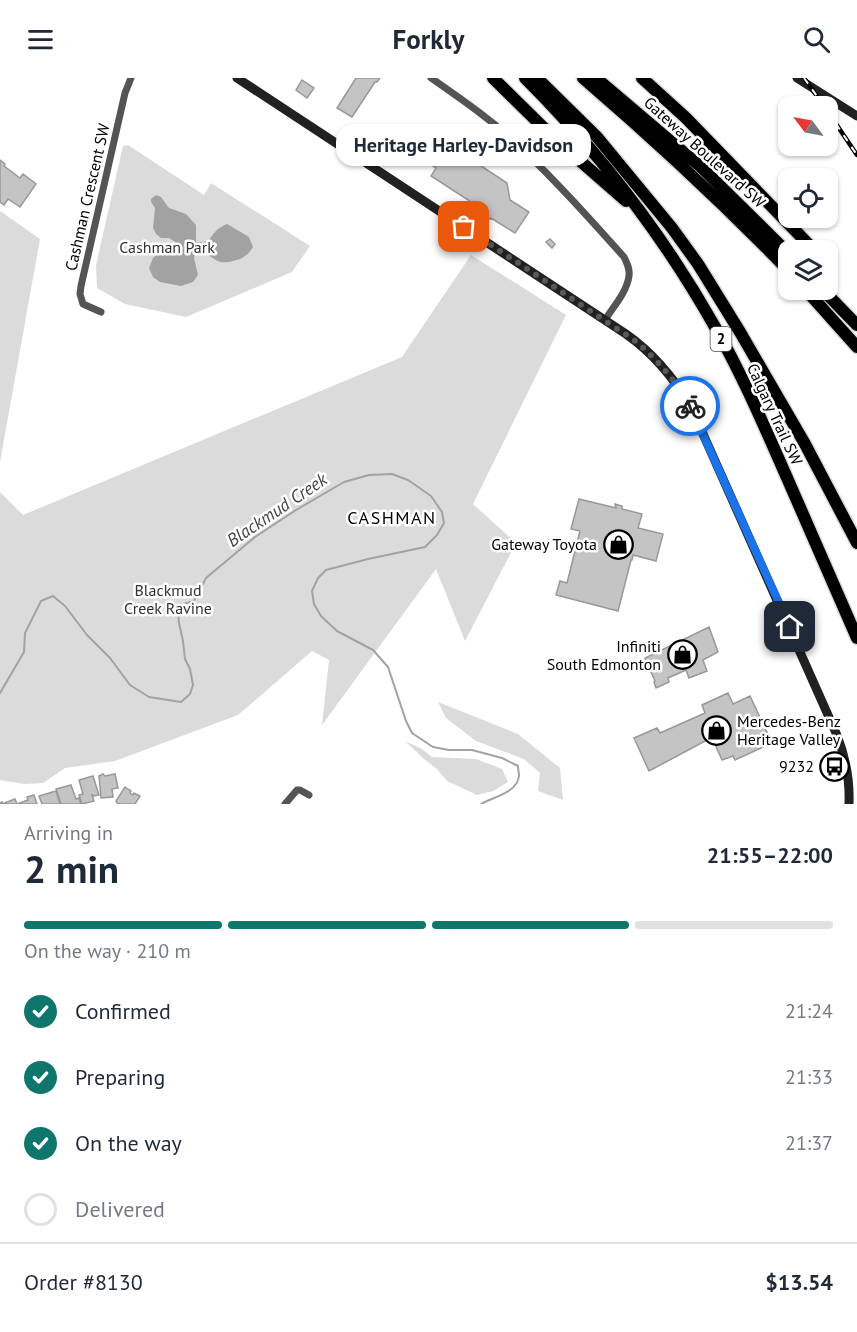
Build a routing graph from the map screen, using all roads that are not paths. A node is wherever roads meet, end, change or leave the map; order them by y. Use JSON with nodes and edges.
{"nodes":[{"id":1,"x":131,"y":78,"type":"edge"},
{"id":2,"x":237,"y":78,"type":"edge"},
{"id":3,"x":431,"y":78,"type":"edge"},
{"id":4,"x":493,"y":78,"type":"edge"},
{"id":5,"x":525,"y":78,"type":"edge"},
{"id":6,"x":537,"y":78,"type":"edge"},
{"id":7,"x":583,"y":78,"type":"edge"},
{"id":8,"x":596,"y":78,"type":"edge"},
{"id":9,"x":642,"y":78,"type":"edge"},
{"id":10,"x":797,"y":78,"type":"edge"},
{"id":11,"x":857,"y":116,"type":"edge"},
{"id":12,"x":645,"y":218,"type":"junction"},
{"id":13,"x":804,"y":240,"type":"edge"},
{"id":14,"x":778,"y":243,"type":"edge"},
{"id":15,"x":778,"y":259,"type":"edge"},
{"id":16,"x":815,"y":300,"type":"edge"},
{"id":17,"x":834,"y":300,"type":"edge"},
{"id":18,"x":101,"y":312,"type":"dead end"},
{"id":19,"x":605,"y":320,"type":"junction"},
{"id":20,"x":857,"y":325,"type":"edge"},
{"id":21,"x":857,"y":347,"type":"edge"},
{"id":22,"x":857,"y":543,"type":"edge"},
{"id":23,"x":857,"y":638,"type":"edge"},
{"id":24,"x":309,"y":795,"type":"dead end"},
{"id":25,"x":285,"y":804,"type":"edge"},
{"id":26,"x":849,"y":804,"type":"edge"}],
"edges":[{"from":1,"to":18,"type":"street","name":"Cashman Crescent SW"},
{"from":2,"to":19,"type":"street"},
{"from":3,"to":19,"type":"street"},
{"from":4,"to":12,"type":"highway"},
{"from":5,"to":12,"type":"highway","name":"Calgary Trail SW","number":"2"},
{"from":6,"to":22,"type":"highway"},
{"from":7,"to":15,"type":"highway"},
{"from":8,"to":14,"type":"highway","name":"Gateway Boulevard SW"},
{"from":9,"to":13,"type":"highway"},
{"from":10,"to":11,"type":"street"},
{"from":12,"to":23,"type":"highway","name":"Calgary Trail SW","number":"2"},
{"from":16,"to":21,"type":"highway"},
{"from":17,"to":20,"type":"highway"},
{"from":19,"to":26,"type":"street"},
{"from":24,"to":25,"type":"street"}]}
